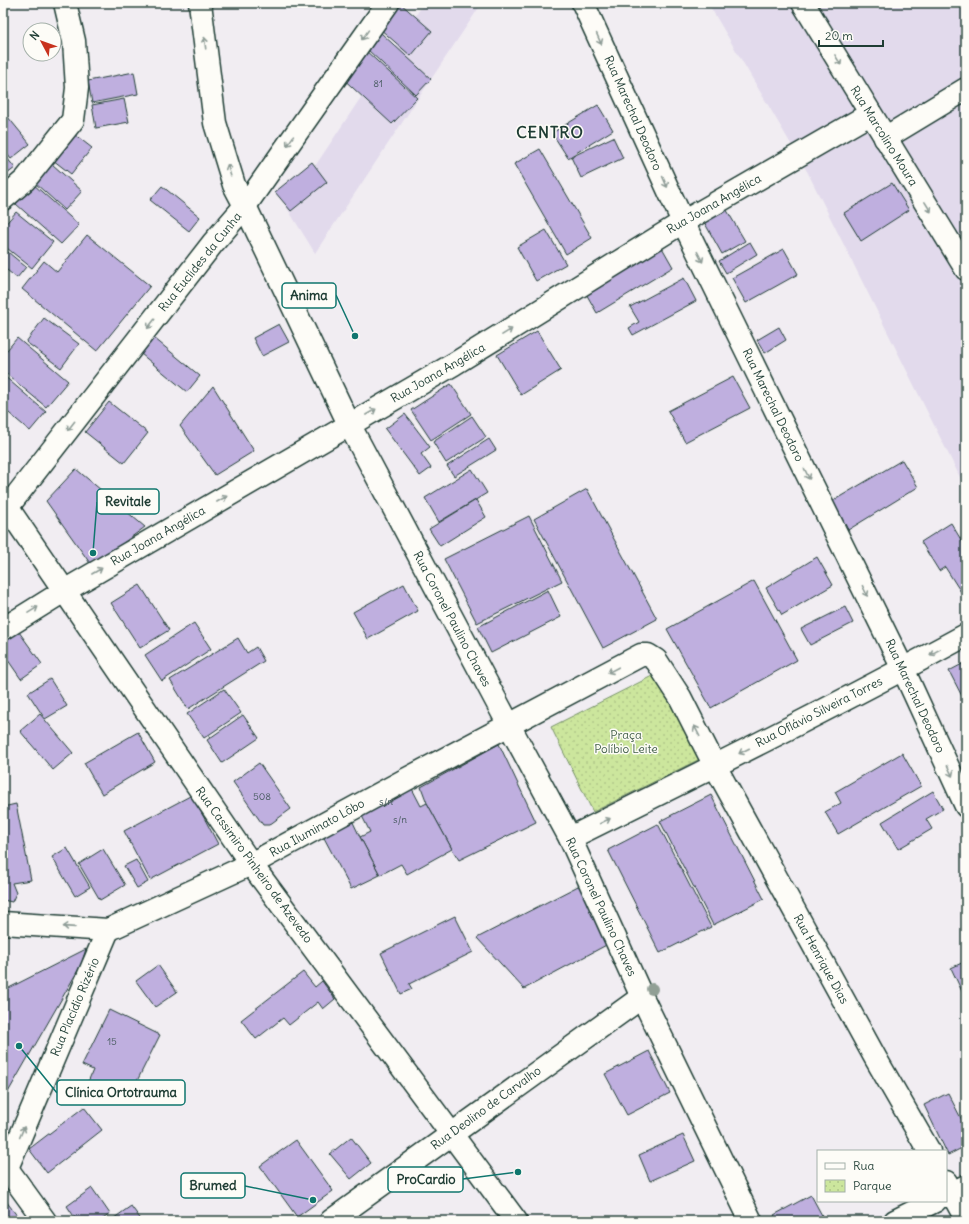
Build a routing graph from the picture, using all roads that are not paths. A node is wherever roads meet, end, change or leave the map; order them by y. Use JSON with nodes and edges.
{"nodes":[{"id":1,"x":65,"y":3,"type":"edge"},
{"id":2,"x":200,"y":3,"type":"edge"},
{"id":3,"x":388,"y":3,"type":"edge"},
{"id":4,"x":583,"y":3,"type":"edge"},
{"id":5,"x":803,"y":3,"type":"edge"},
{"id":6,"x":966,"y":89,"type":"edge"},
{"id":7,"x":870,"y":114,"type":"junction"},
{"id":8,"x":885,"y":138,"type":"junction"},
{"id":9,"x":3,"y":199,"type":"edge"},
{"id":10,"x":245,"y":206,"type":"junction"},
{"id":11,"x":683,"y":222,"type":"junction"},
{"id":12,"x":966,"y":269,"type":"edge"},
{"id":13,"x":349,"y":424,"type":"junction"},
{"id":14,"x":5,"y":507,"type":"edge"},
{"id":15,"x":64,"y":591,"type":"junction"},
{"id":16,"x":3,"y":629,"type":"edge"},
{"id":17,"x":966,"y":635,"type":"edge"},
{"id":18,"x":903,"y":669,"type":"junction"},
{"id":19,"x":509,"y":725,"type":"junction"},
{"id":20,"x":715,"y":766,"type":"junction"},
{"id":21,"x":966,"y":806,"type":"edge"},
{"id":22,"x":570,"y":838,"type":"junction"},
{"id":23,"x":251,"y":864,"type":"junction"},
{"id":24,"x":3,"y":923,"type":"edge"},
{"id":25,"x":108,"y":930,"type":"junction"},
{"id":26,"x":642,"y":997,"type":"junction"},
{"id":27,"x":452,"y":1133,"type":"junction"},
{"id":28,"x":927,"y":1150,"type":"edge"},
{"id":29,"x":4,"y":1167,"type":"edge"},
{"id":30,"x":949,"y":1191,"type":"edge"},
{"id":31,"x":929,"y":1202,"type":"edge"},
{"id":32,"x":966,"y":1219,"type":"edge"},
{"id":33,"x":45,"y":1221,"type":"edge"},
{"id":34,"x":331,"y":1221,"type":"edge"},
{"id":35,"x":516,"y":1221,"type":"edge"},
{"id":36,"x":750,"y":1221,"type":"edge"},
{"id":37,"x":895,"y":1221,"type":"edge"}],
"edges":[{"from":1,"to":9,"type":"street"},
{"from":10,"to":2,"type":"street","name":"Rua Coronel Paulino Chaves","one_way":true},
{"from":3,"to":10,"type":"street","name":"Rua Euclides da Cunha","one_way":true},
{"from":4,"to":11,"type":"street","name":"Rua Marechal Deodoro","one_way":true},
{"from":5,"to":7,"type":"street","name":"Rua Marcolino Moura","one_way":true},
{"from":6,"to":8,"type":"street"},
{"from":7,"to":8,"type":"street","name":"Rua Marcolino Moura"},
{"from":7,"to":11,"type":"street","name":"Rua Joana Angélica"},
{"from":8,"to":12,"type":"street","name":"Rua Marcolino Moura","one_way":true},
{"from":10,"to":13,"type":"street","name":"Rua Coronel Paulino Chaves"},
{"from":10,"to":14,"type":"street","name":"Rua Euclides da Cunha","one_way":true},
{"from":13,"to":11,"type":"street","name":"Rua Joana Angélica","one_way":true},
{"from":11,"to":18,"type":"street","name":"Rua Marechal Deodoro","one_way":true},
{"from":15,"to":13,"type":"street","name":"Rua Joana Angélica","one_way":true},
{"from":13,"to":19,"type":"street","name":"Rua Coronel Paulino Chaves"},
{"from":14,"to":15,"type":"street","name":"Rua Cassimiro Pinheiro de Azevedo"},
{"from":16,"to":15,"type":"street","name":"Rua Joana Angélica","one_way":true},
{"from":15,"to":23,"type":"street","name":"Rua Cassimiro Pinheiro de Azevedo"},
{"from":17,"to":18,"type":"street","name":"Rua Oflávio Silveira Torres","one_way":true},
{"from":18,"to":20,"type":"street","name":"Rua Oflávio Silveira Torres","one_way":true},
{"from":18,"to":21,"type":"street","name":"Rua Marechal Deodoro","one_way":true},
{"from":20,"to":19,"type":"street","one_way":true},
{"from":19,"to":22,"type":"street","name":"Rua Coronel Paulino Chaves"},
{"from":19,"to":23,"type":"street","name":"Rua Iluminato Lôbo"},
{"from":22,"to":20,"type":"street","one_way":true},
{"from":20,"to":28,"type":"street","name":"Rua Henrique Dias"},
{"from":22,"to":26,"type":"street","name":"Rua Coronel Paulino Chaves"},
{"from":23,"to":25,"type":"street","name":"Rua Iluminato Lôbo"},
{"from":23,"to":27,"type":"street","name":"Rua Cassimiro Pinheiro de Azevedo"},
{"from":25,"to":24,"type":"street","name":"Rua Iluminato Lôbo","one_way":true},
{"from":29,"to":25,"type":"street","name":"Rua Placídio Rizério","one_way":true},
{"from":26,"to":27,"type":"street","name":"Rua Deolino de Carvalho"},
{"from":26,"to":36,"type":"street","name":"Rua Coronel Paulino Chaves"},
{"from":27,"to":34,"type":"street","name":"Rua Deolino de Carvalho"},
{"from":27,"to":35,"type":"street","name":"Rua Cassimiro Pinheiro de Azevedo"},
{"from":29,"to":33,"type":"street"},
{"from":30,"to":32,"type":"street"},
{"from":31,"to":37,"type":"street"}]}
